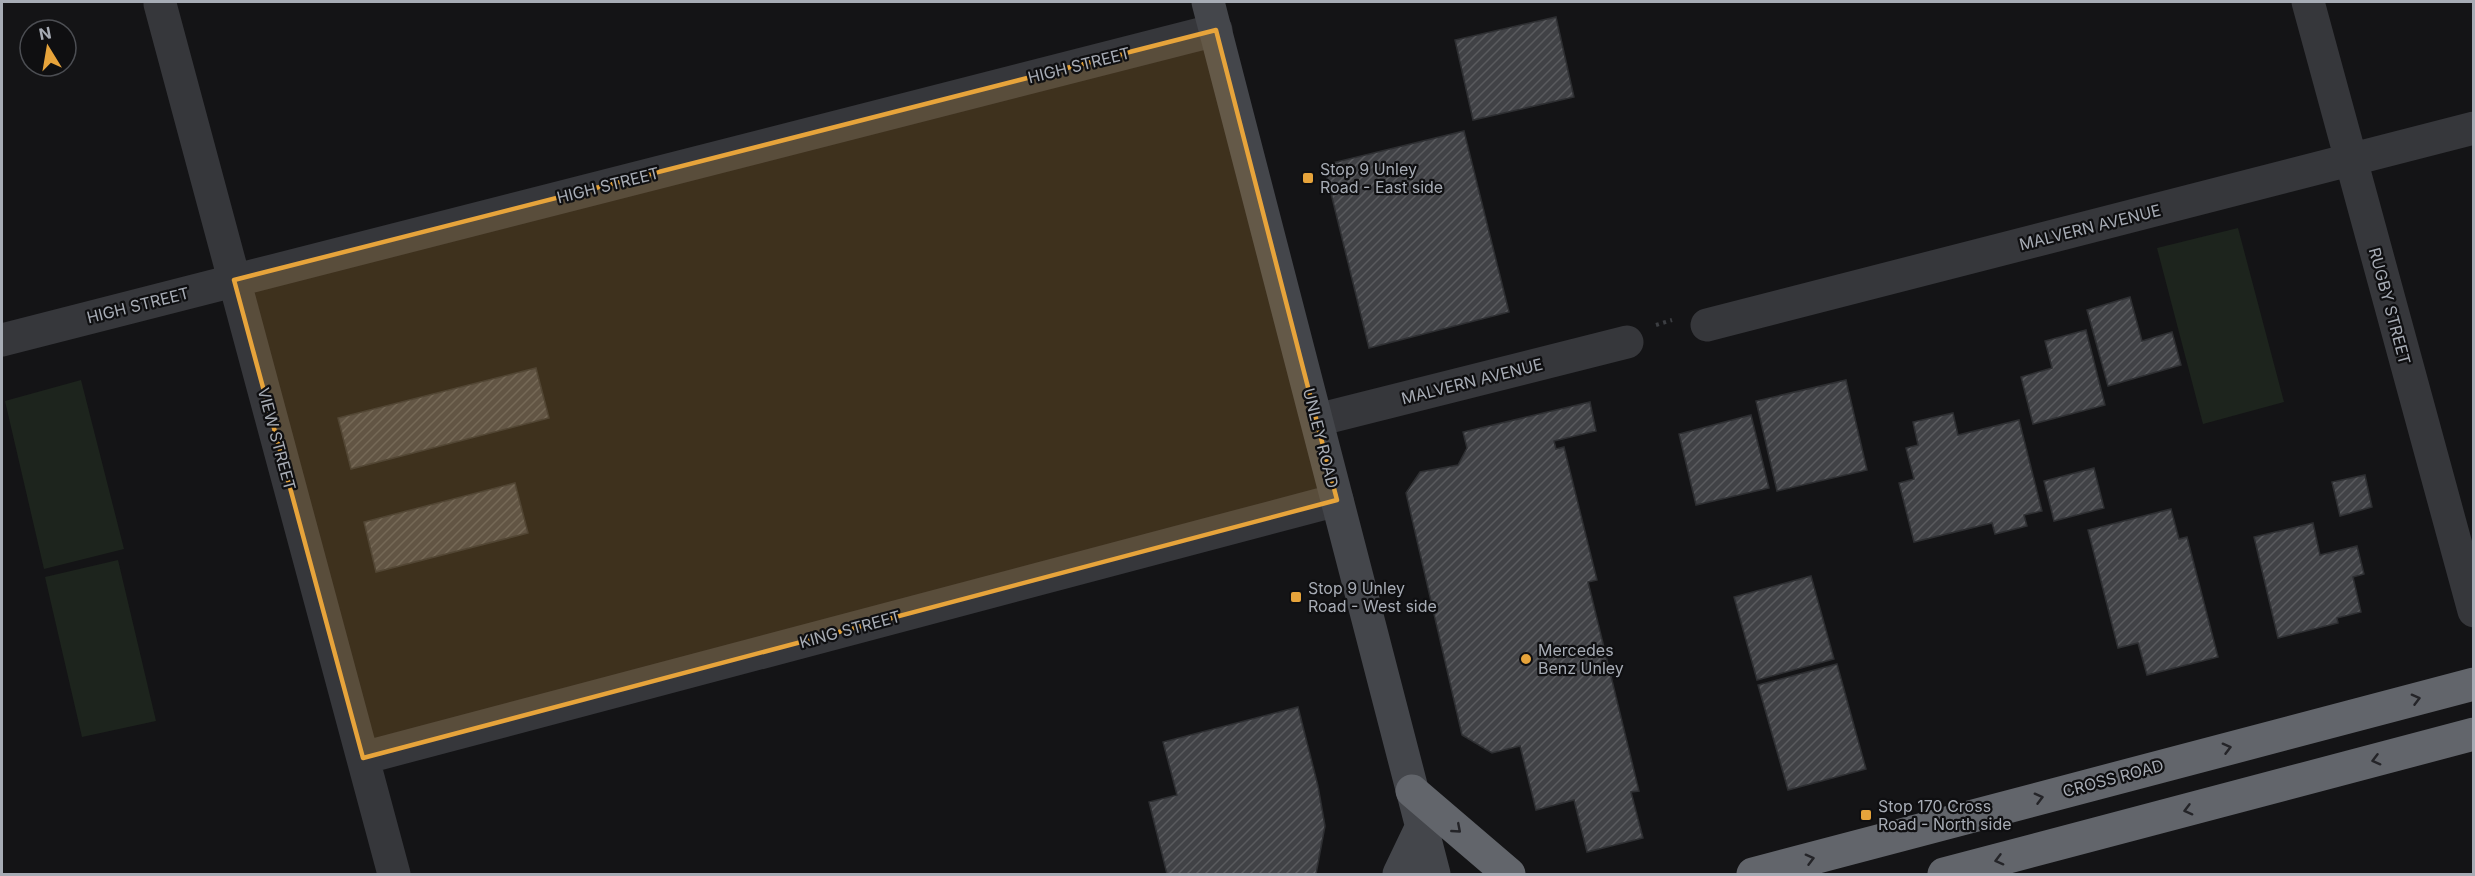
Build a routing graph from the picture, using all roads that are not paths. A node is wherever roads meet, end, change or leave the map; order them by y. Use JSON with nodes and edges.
{"nodes":[{"id":1,"x":2308,"y":2,"type":"edge"},
{"id":2,"x":160,"y":4,"type":"dead end"},
{"id":3,"x":1212,"y":16,"type":"edge"},
{"id":4,"x":2474,"y":128,"type":"edge"},
{"id":5,"x":2349,"y":161,"type":"junction"},
{"id":6,"x":234,"y":280,"type":"junction"},
{"id":7,"x":1707,"y":325,"type":"road end"},
{"id":8,"x":2,"y":340,"type":"edge"},
{"id":9,"x":1628,"y":342,"type":"road end"},
{"id":10,"x":1317,"y":420,"type":"junction"},
{"id":11,"x":1336,"y":500,"type":"junction"},
{"id":12,"x":2474,"y":611,"type":"edge"},
{"id":13,"x":2474,"y":684,"type":"edge"},
{"id":14,"x":2474,"y":734,"type":"edge"},
{"id":15,"x":363,"y":758,"type":"junction"},
{"id":16,"x":1412,"y":791,"type":"junction"},
{"id":17,"x":1422,"y":826,"type":"junction"},
{"id":18,"x":394,"y":874,"type":"edge"},
{"id":19,"x":1399,"y":874,"type":"edge"},
{"id":20,"x":1434,"y":874,"type":"edge"},
{"id":21,"x":1509,"y":874,"type":"edge"},
{"id":22,"x":1753,"y":874,"type":"edge"},
{"id":23,"x":1944,"y":874,"type":"edge"}],
"edges":[{"from":1,"to":5,"type":"street","name":"RUGBY STREET"},
{"from":2,"to":6,"type":"street","name":"VIEW STREET"},
{"from":3,"to":6,"type":"street","name":"HIGH STREET"},
{"from":3,"to":10,"type":"main road","name":"UNLEY ROAD"},
{"from":4,"to":5,"type":"street","name":"MALVERN AVENUE"},
{"from":5,"to":7,"type":"street","name":"MALVERN AVENUE"},
{"from":5,"to":12,"type":"street","name":"RUGBY STREET"},
{"from":6,"to":8,"type":"street","name":"HIGH STREET"},
{"from":6,"to":15,"type":"street","name":"VIEW STREET"},
{"from":9,"to":10,"type":"street","name":"MALVERN AVENUE"},
{"from":10,"to":11,"type":"main road","name":"UNLEY ROAD"},
{"from":11,"to":15,"type":"street","name":"KING STREET"},
{"from":11,"to":16,"type":"main road","name":"UNLEY ROAD"},
{"from":22,"to":13,"type":"highway","name":"CROSS ROAD","one_way":true},
{"from":14,"to":23,"type":"highway","one_way":true},
{"from":15,"to":18,"type":"street","name":"VIEW STREET"},
{"from":16,"to":17,"type":"main road","name":"UNLEY ROAD"},
{"from":16,"to":21,"type":"highway","one_way":true},
{"from":17,"to":19,"type":"main road"},
{"from":17,"to":20,"type":"main road","name":"UNLEY ROAD"}]}
